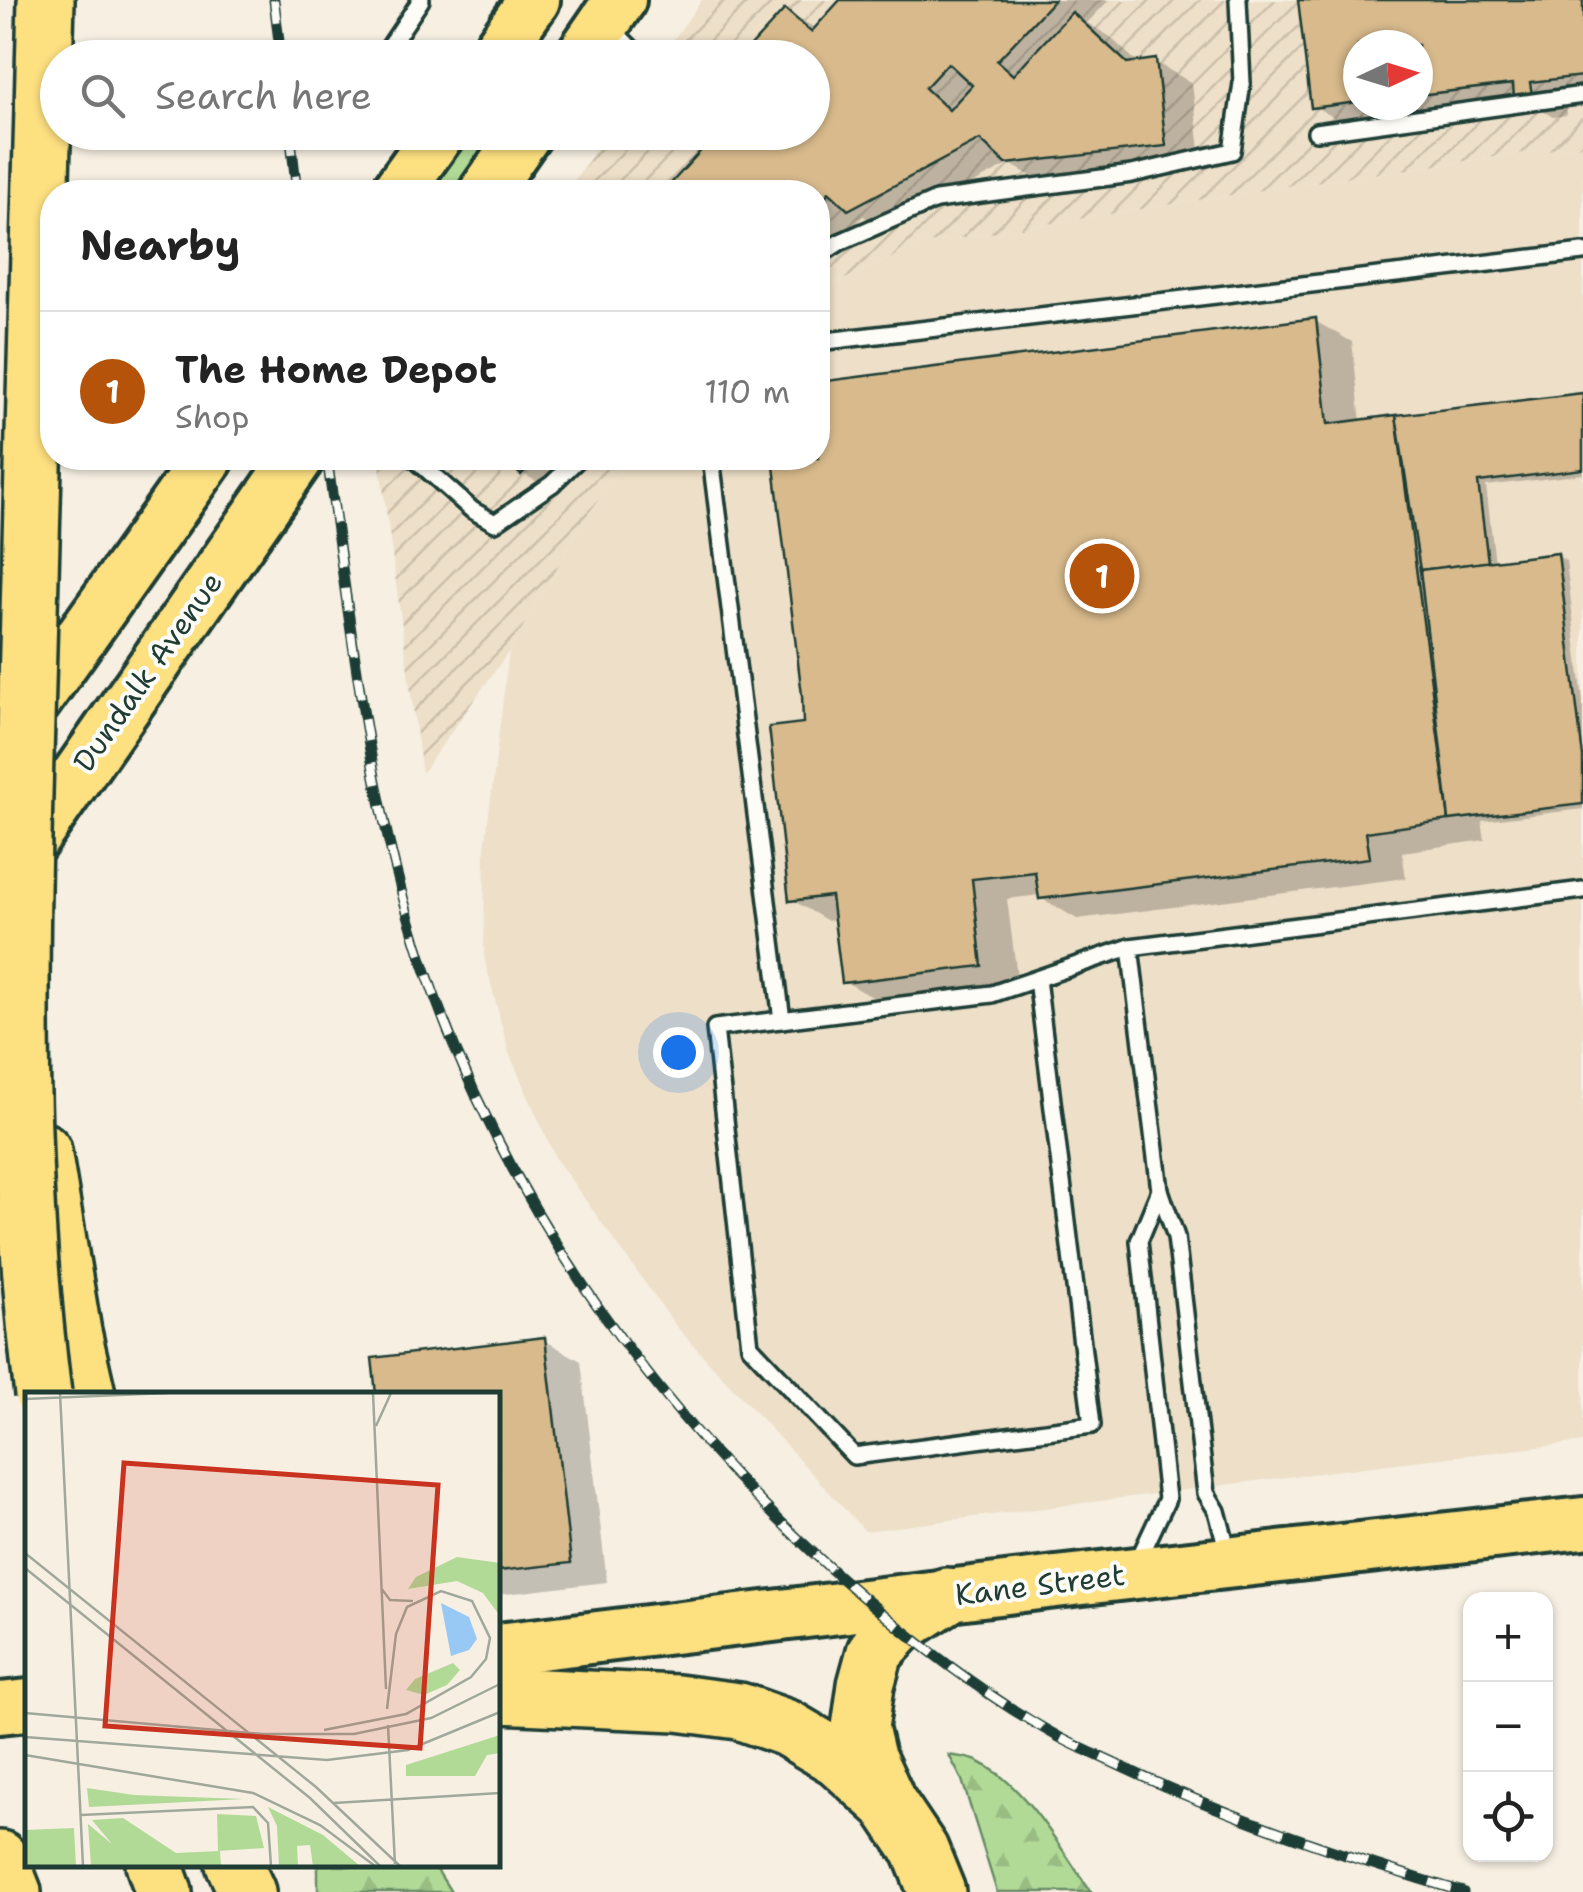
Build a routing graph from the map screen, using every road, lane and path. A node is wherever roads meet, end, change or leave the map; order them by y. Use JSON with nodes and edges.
{"nodes":[{"id":1,"x":46,"y":0,"type":"edge"},
{"id":2,"x":421,"y":0,"type":"edge"},
{"id":3,"x":1238,"y":0,"type":"edge"},
{"id":4,"x":525,"y":7,"type":"edge"},
{"id":5,"x":45,"y":40,"type":"edge"},
{"id":6,"x":394,"y":40,"type":"edge"},
{"id":7,"x":504,"y":40,"type":"edge"},
{"id":8,"x":1583,"y":94,"type":"edge"},
{"id":9,"x":1316,"y":132,"type":"dead end"},
{"id":10,"x":42,"y":150,"type":"edge"},
{"id":11,"x":427,"y":150,"type":"edge"},
{"id":12,"x":514,"y":150,"type":"edge"},
{"id":13,"x":41,"y":180,"type":"edge"},
{"id":14,"x":406,"y":180,"type":"edge"},
{"id":15,"x":493,"y":180,"type":"edge"},
{"id":16,"x":40,"y":217,"type":"edge"},
{"id":17,"x":830,"y":248,"type":"edge"},
{"id":18,"x":1583,"y":252,"type":"edge"},
{"id":19,"x":830,"y":341,"type":"edge"},
{"id":20,"x":199,"y":470,"type":"edge"},
{"id":21,"x":290,"y":470,"type":"edge"},
{"id":22,"x":427,"y":470,"type":"edge"},
{"id":23,"x":567,"y":470,"type":"edge"},
{"id":24,"x":713,"y":470,"type":"edge"},
{"id":25,"x":0,"y":751,"type":"edge"},
{"id":26,"x":0,"y":887,"type":"edge"},
{"id":27,"x":1583,"y":890,"type":"edge"},
{"id":28,"x":1130,"y":947,"type":"junction"},
{"id":29,"x":20,"y":950,"type":"junction"},
{"id":30,"x":1037,"y":979,"type":"junction"},
{"id":31,"x":782,"y":1020,"type":"junction"},
{"id":32,"x":1160,"y":1190,"type":"junction"},
{"id":33,"x":44,"y":1392,"type":"edge"},
{"id":34,"x":86,"y":1392,"type":"edge"},
{"id":35,"x":1583,"y":1524,"type":"edge"},
{"id":36,"x":1231,"y":1563,"type":"junction"},
{"id":37,"x":1132,"y":1574,"type":"junction"},
{"id":38,"x":946,"y":1596,"type":"junction"},
{"id":39,"x":500,"y":1649,"type":"edge"},
{"id":40,"x":500,"y":1695,"type":"edge"},
{"id":41,"x":25,"y":1705,"type":"edge"},
{"id":42,"x":0,"y":1708,"type":"edge"},
{"id":43,"x":889,"y":1804,"type":"junction"},
{"id":44,"x":0,"y":1859,"type":"edge"},
{"id":45,"x":155,"y":1867,"type":"edge"},
{"id":46,"x":235,"y":1867,"type":"edge"},
{"id":47,"x":12,"y":1892,"type":"edge"},
{"id":48,"x":164,"y":1892,"type":"edge"},
{"id":49,"x":247,"y":1892,"type":"edge"},
{"id":50,"x":937,"y":1892,"type":"edge"}],
"edges":[{"from":1,"to":5,"type":"highway","bridge":true},
{"from":2,"to":6,"type":"lane"},
{"from":3,"to":17,"type":"lane"},
{"from":4,"to":7,"type":"main road"},
{"from":8,"to":9,"type":"lane"},
{"from":10,"to":13,"type":"highway","bridge":true},
{"from":11,"to":14,"type":"main road"},
{"from":12,"to":15,"type":"main road"},
{"from":16,"to":29,"type":"highway","bridge":true},
{"from":18,"to":19,"type":"lane"},
{"from":20,"to":25,"type":"main road"},
{"from":21,"to":26,"type":"main road","name":"Dundalk Avenue"},
{"from":22,"to":23,"type":"lane"},
{"from":24,"to":31,"type":"lane"},
{"from":27,"to":28,"type":"lane"},
{"from":28,"to":30,"type":"lane"},
{"from":28,"to":32,"type":"lane"},
{"from":29,"to":33,"type":"highway","bridge":true},
{"from":29,"to":34,"type":"highway","bridge":true},
{"from":30,"to":31,"type":"lane"},
{"from":30,"to":31,"type":"lane"},
{"from":32,"to":36,"type":"lane"},
{"from":32,"to":37,"type":"lane"},
{"from":35,"to":36,"type":"main road","name":"Kane Street"},
{"from":36,"to":37,"type":"main road","name":"Kane Street"},
{"from":37,"to":38,"type":"main road","name":"Kane Street"},
{"from":38,"to":39,"type":"main road","name":"Kane Street"},
{"from":38,"to":43,"type":"highway"},
{"from":40,"to":43,"type":"highway"},
{"from":41,"to":42,"type":"main road"},
{"from":43,"to":50,"type":"highway"},
{"from":44,"to":47,"type":"highway"},
{"from":45,"to":48,"type":"highway"},
{"from":46,"to":49,"type":"highway"}]}
